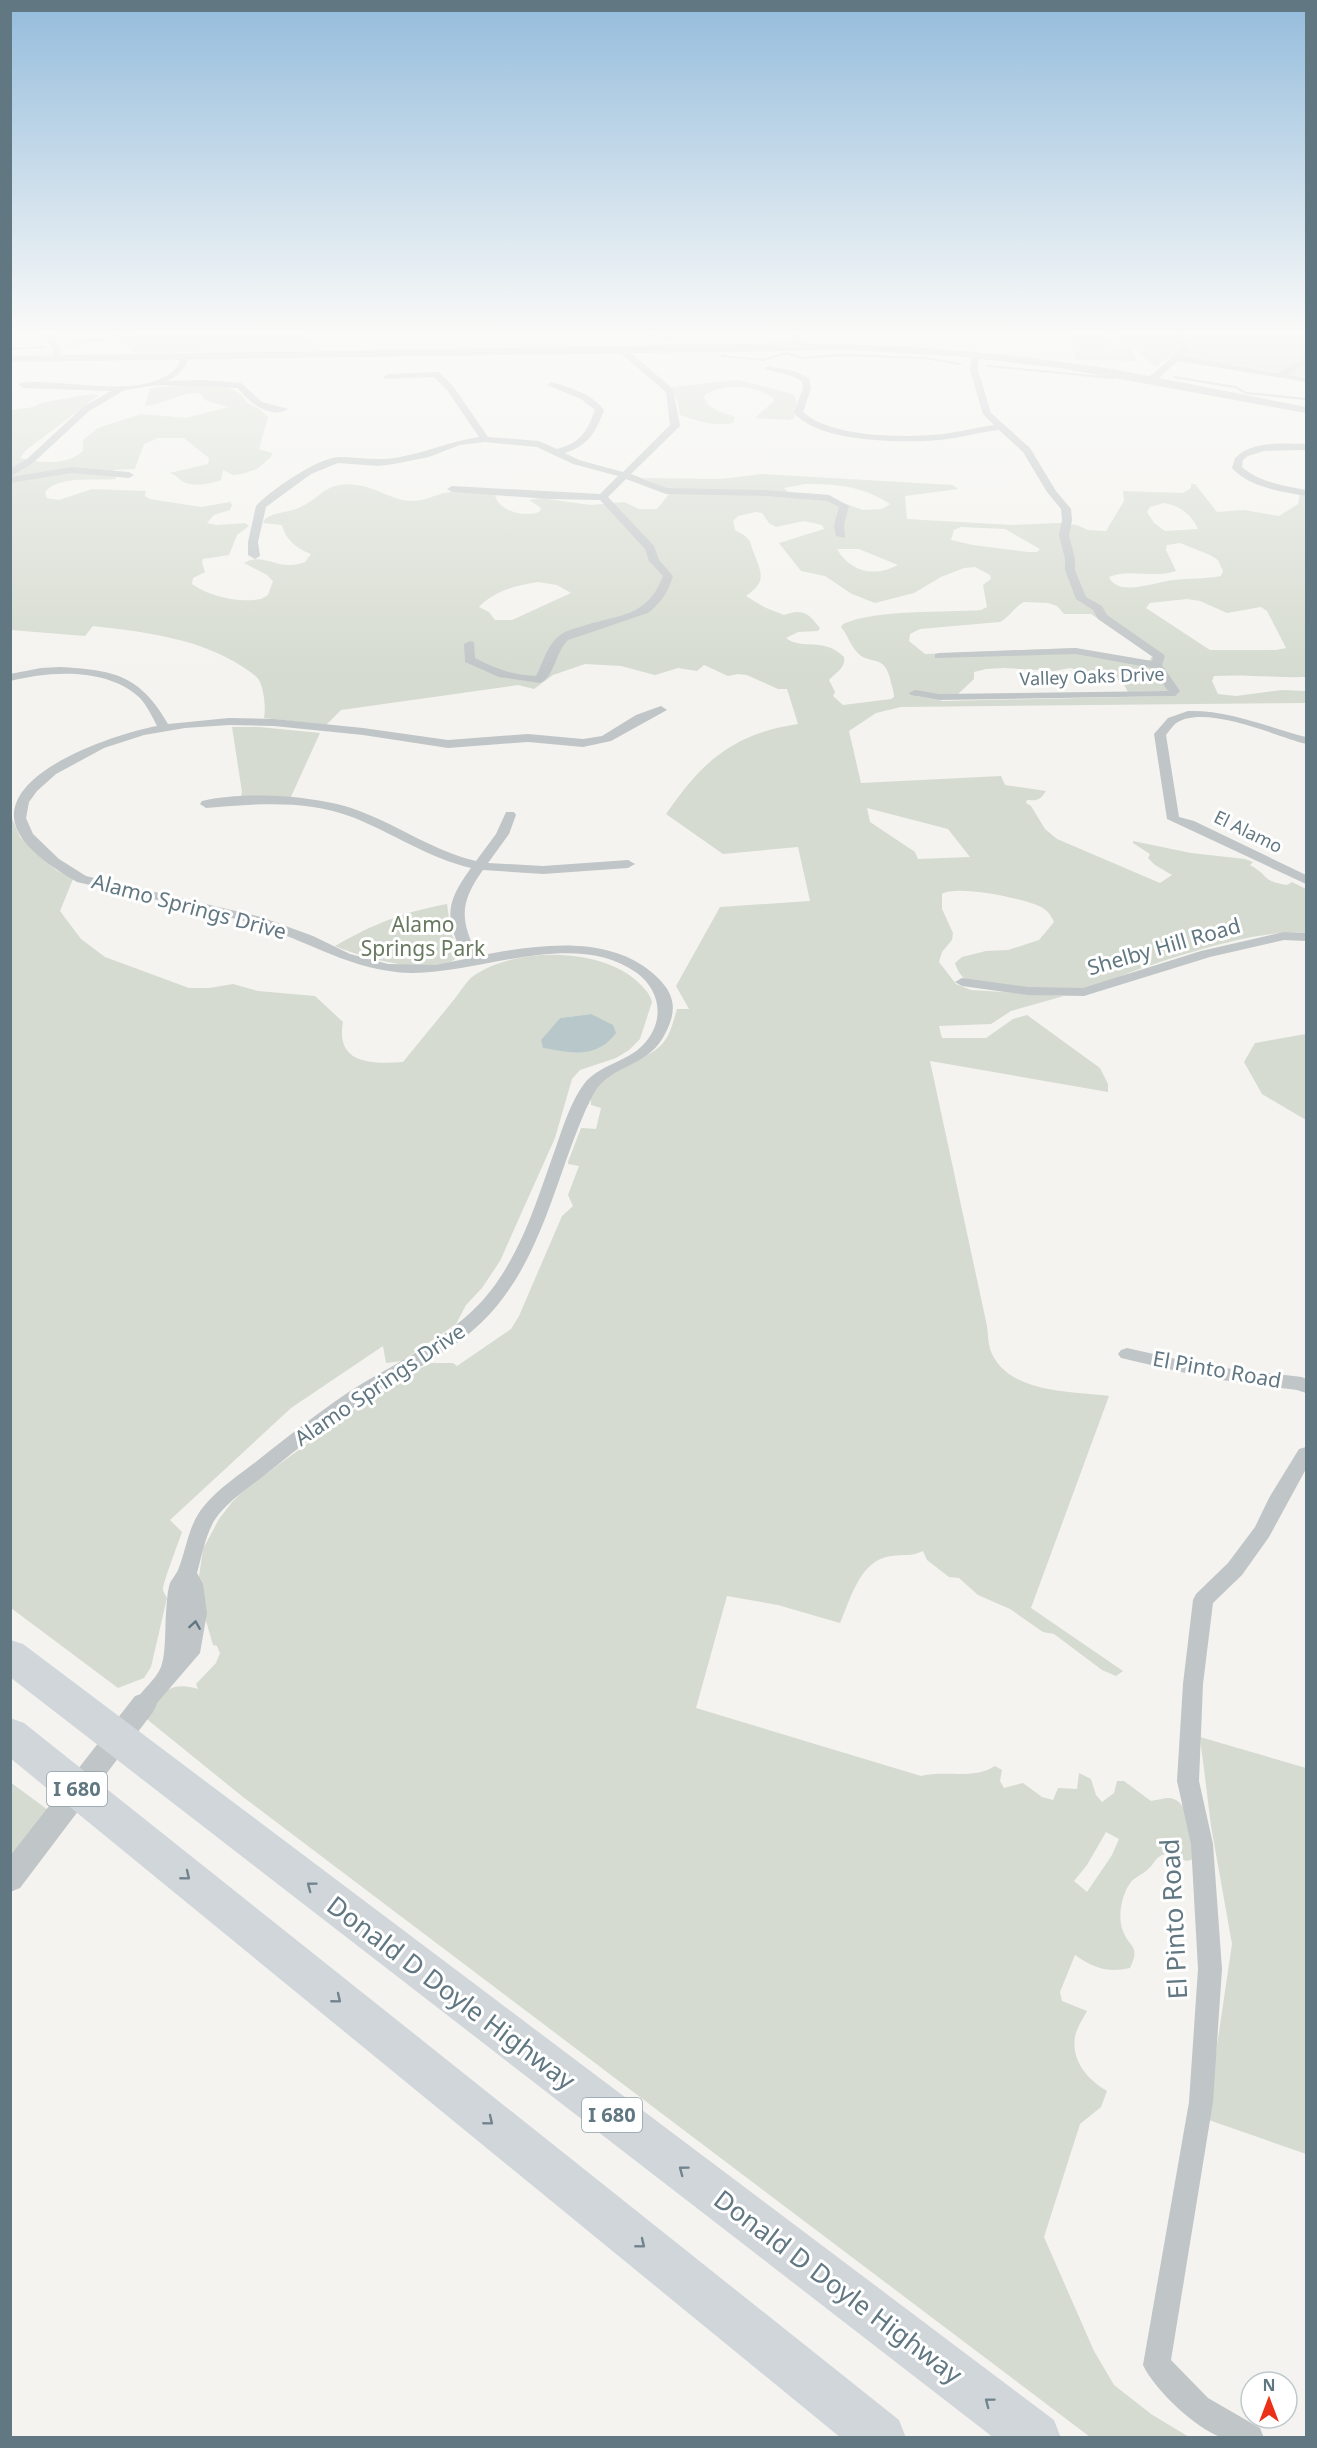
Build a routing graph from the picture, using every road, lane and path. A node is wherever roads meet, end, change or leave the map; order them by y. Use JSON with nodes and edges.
{"nodes":[{"id":1,"x":43,"y":449,"type":"edge"},
{"id":2,"x":440,"y":449,"type":"edge"},
{"id":3,"x":550,"y":449,"type":"edge"},
{"id":4,"x":570,"y":449,"type":"edge"},
{"id":5,"x":651,"y":449,"type":"edge"},
{"id":6,"x":1026,"y":449,"type":"edge"},
{"id":7,"x":1254,"y":449,"type":"edge"},
{"id":8,"x":558,"y":452,"type":"junction"},
{"id":9,"x":10,"y":474,"type":"edge"},
{"id":10,"x":129,"y":475,"type":"dead end"},
{"id":11,"x":624,"y":475,"type":"junction"},
{"id":12,"x":10,"y":480,"type":"edge"},
{"id":13,"x":452,"y":489,"type":"dead end"},
{"id":14,"x":1306,"y":494,"type":"edge"},
{"id":15,"x":603,"y":497,"type":"junction"},
{"id":16,"x":841,"y":536,"type":"dead end"},
{"id":17,"x":255,"y":556,"type":"dead end"},
{"id":18,"x":470,"y":644,"type":"dead end"},
{"id":19,"x":939,"y":656,"type":"dead end"},
{"id":20,"x":1156,"y":665,"type":"junction"},
{"id":21,"x":10,"y":678,"type":"edge"},
{"id":22,"x":915,"y":693,"type":"dead end"},
{"id":23,"x":661,"y":710,"type":"dead end"},
{"id":24,"x":163,"y":726,"type":"junction"},
{"id":25,"x":1306,"y":740,"type":"edge"},
{"id":26,"x":206,"y":804,"type":"dead end"},
{"id":27,"x":510,"y":815,"type":"dead end"},
{"id":28,"x":628,"y":864,"type":"dead end"},
{"id":29,"x":478,"y":865,"type":"junction"},
{"id":30,"x":1306,"y":880,"type":"edge"},
{"id":31,"x":1306,"y":937,"type":"edge"},
{"id":32,"x":474,"y":963,"type":"junction"},
{"id":33,"x":962,"y":982,"type":"dead end"},
{"id":34,"x":1126,"y":1353,"type":"dead end"},
{"id":35,"x":1306,"y":1387,"type":"edge"},
{"id":36,"x":1306,"y":1454,"type":"edge"},
{"id":37,"x":10,"y":1655,"type":"edge"},
{"id":38,"x":144,"y":1704,"type":"joint"},
{"id":39,"x":12,"y":1737,"type":"edge"},
{"id":40,"x":10,"y":1879,"type":"edge"},
{"id":41,"x":881,"y":2438,"type":"edge"},
{"id":42,"x":1036,"y":2438,"type":"edge"},
{"id":43,"x":1250,"y":2438,"type":"edge"}],
"edges":[{"from":1,"to":9,"type":"street"},
{"from":2,"to":17,"type":"street"},
{"from":3,"to":8,"type":"street"},
{"from":4,"to":8,"type":"street"},
{"from":5,"to":11,"type":"street"},
{"from":6,"to":20,"type":"street","name":"Valley Oaks Drive"},
{"from":7,"to":14,"type":"street"},
{"from":8,"to":11,"type":"street"},
{"from":10,"to":12,"type":"street"},
{"from":11,"to":15,"type":"street"},
{"from":11,"to":16,"type":"street"},
{"from":13,"to":15,"type":"street"},
{"from":15,"to":18,"type":"street"},
{"from":19,"to":20,"type":"street"},
{"from":20,"to":22,"type":"street","name":"Valley Oaks Drive"},
{"from":21,"to":24,"type":"street"},
{"from":23,"to":24,"type":"street","name":"Alamo Springs Drive"},
{"from":24,"to":32,"type":"street","name":"Alamo Springs Drive"},
{"from":25,"to":30,"type":"street","name":"El Alamo"},
{"from":26,"to":29,"type":"street"},
{"from":27,"to":29,"type":"street"},
{"from":28,"to":29,"type":"street"},
{"from":29,"to":32,"type":"street"},
{"from":31,"to":33,"type":"street","name":"Shelby Hill Road"},
{"from":32,"to":38,"type":"street","name":"Alamo Springs Drive"},
{"from":34,"to":35,"type":"street","name":"El Pinto Road"},
{"from":36,"to":43,"type":"street","name":"El Pinto Road"},
{"from":42,"to":37,"type":"highway","name":"Donald D Doyle Highway","number":"I 680","one_way":true},
{"from":38,"to":40,"type":"street"},
{"from":39,"to":41,"type":"highway","number":"I 680","one_way":true}]}
